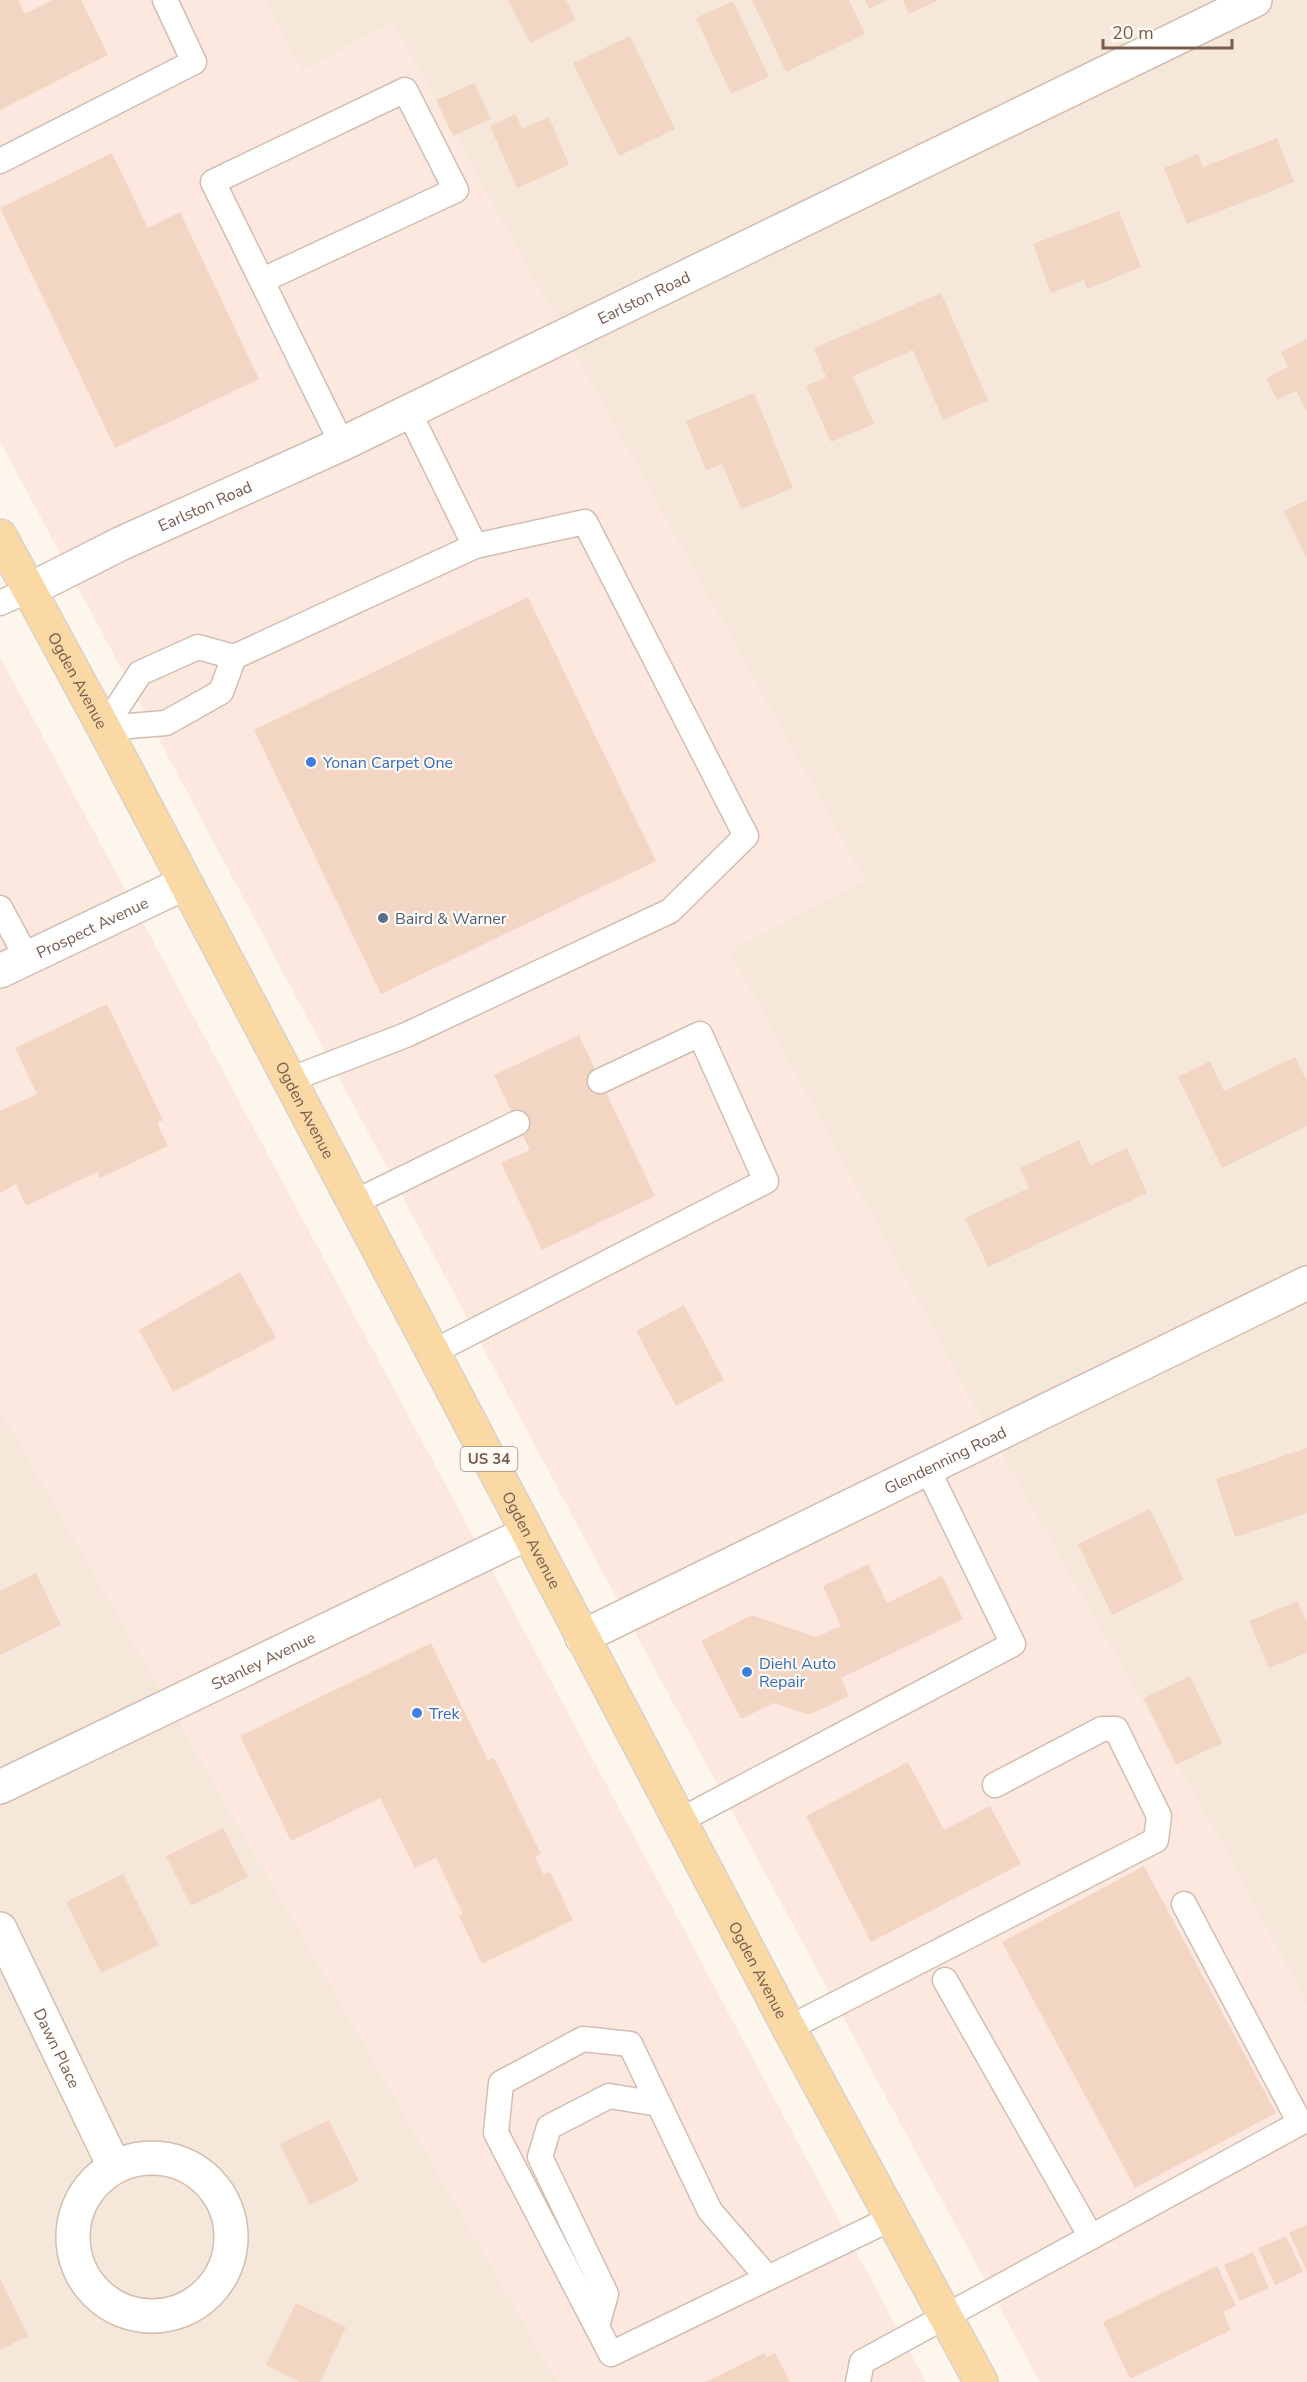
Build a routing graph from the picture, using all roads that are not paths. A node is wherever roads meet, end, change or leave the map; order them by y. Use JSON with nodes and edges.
{"nodes":[{"id":1,"x":165,"y":0,"type":"edge"},
{"id":2,"x":1255,"y":0,"type":"edge"},
{"id":3,"x":0,"y":161,"type":"edge"},
{"id":4,"x":263,"y":280,"type":"junction"},
{"id":5,"x":409,"y":412,"type":"junction"},
{"id":6,"x":342,"y":444,"type":"junction"},
{"id":7,"x":0,"y":536,"type":"edge"},
{"id":8,"x":475,"y":546,"type":"junction"},
{"id":9,"x":14,"y":596,"type":"edge"},
{"id":10,"x":234,"y":657,"type":"junction"},
{"id":11,"x":104,"y":728,"type":"junction"},
{"id":12,"x":185,"y":883,"type":"junction"},
{"id":13,"x":0,"y":908,"type":"edge"},
{"id":14,"x":13,"y":964,"type":"edge"},
{"id":15,"x":289,"y":1080,"type":"junction"},
{"id":16,"x":600,"y":1081,"type":"dead end"},
{"id":17,"x":517,"y":1123,"type":"dead end"},
{"id":18,"x":353,"y":1203,"type":"junction"},
{"id":19,"x":1307,"y":1283,"type":"edge"},
{"id":20,"x":433,"y":1352,"type":"junction"},
{"id":21,"x":927,"y":1468,"type":"junction"},
{"id":22,"x":528,"y":1533,"type":"junction"},
{"id":23,"x":582,"y":1637,"type":"junction"},
{"id":24,"x":995,"y":1785,"type":"dead end"},
{"id":25,"x":0,"y":1787,"type":"edge"},
{"id":26,"x":679,"y":1821,"type":"junction"},
{"id":27,"x":1184,"y":1904,"type":"dead end"},
{"id":28,"x":0,"y":1929,"type":"edge"},
{"id":29,"x":945,"y":1980,"type":"dead end"},
{"id":30,"x":789,"y":2028,"type":"junction"},
{"id":31,"x":659,"y":2104,"type":"junction"},
{"id":32,"x":114,"y":2166,"type":"junction"},
{"id":33,"x":892,"y":2218,"type":"junction"},
{"id":34,"x":1090,"y":2237,"type":"junction"},
{"id":35,"x":767,"y":2277,"type":"junction"},
{"id":36,"x":946,"y":2316,"type":"junction"},
{"id":37,"x":597,"y":2326,"type":"junction"},
{"id":38,"x":858,"y":2382,"type":"edge"},
{"id":39,"x":981,"y":2382,"type":"edge"}],
"edges":[{"from":1,"to":3,"type":"lane"},
{"from":2,"to":5,"type":"street","name":"Earlston Road"},
{"from":4,"to":4,"type":"lane"},
{"from":4,"to":6,"type":"lane"},
{"from":5,"to":6,"type":"street","name":"Earlston Road"},
{"from":5,"to":8,"type":"lane"},
{"from":6,"to":9,"type":"street","name":"Earlston Road"},
{"from":7,"to":9,"type":"main road","name":"Ogden Avenue","number":"US 34"},
{"from":8,"to":10,"type":"lane"},
{"from":8,"to":15,"type":"lane"},
{"from":9,"to":11,"type":"main road","name":"Ogden Avenue","number":"US 34"},
{"from":10,"to":11,"type":"lane"},
{"from":10,"to":11,"type":"lane"},
{"from":11,"to":12,"type":"main road","name":"Ogden Avenue","number":"US 34"},
{"from":12,"to":14,"type":"street","name":"Prospect Avenue"},
{"from":12,"to":15,"type":"main road","name":"Ogden Avenue","number":"US 34"},
{"from":13,"to":14,"type":"lane"},
{"from":15,"to":18,"type":"main road","name":"Ogden Avenue","number":"US 34"},
{"from":16,"to":20,"type":"lane"},
{"from":17,"to":18,"type":"lane"},
{"from":18,"to":20,"type":"main road","name":"Ogden Avenue","number":"US 34"},
{"from":19,"to":21,"type":"street","name":"Glendenning Road"},
{"from":20,"to":22,"type":"main road","name":"Ogden Avenue","number":"US 34"},
{"from":21,"to":23,"type":"street","name":"Glendenning Road"},
{"from":21,"to":26,"type":"lane"},
{"from":22,"to":23,"type":"main road","name":"Ogden Avenue","number":"US 34"},
{"from":22,"to":25,"type":"street","name":"Stanley Avenue"},
{"from":23,"to":26,"type":"main road","name":"Ogden Avenue","number":"US 34"},
{"from":24,"to":30,"type":"lane"},
{"from":26,"to":30,"type":"main road","name":"Ogden Avenue","number":"US 34"},
{"from":27,"to":34,"type":"lane"},
{"from":28,"to":32,"type":"street","name":"Dawn Place"},
{"from":29,"to":34,"type":"lane"},
{"from":30,"to":33,"type":"main road","name":"Ogden Avenue","number":"US 34"},
{"from":31,"to":35,"type":"lane"},
{"from":31,"to":37,"type":"lane"},
{"from":31,"to":37,"type":"lane"},
{"from":32,"to":32,"type":"street"},
{"from":33,"to":35,"type":"lane"},
{"from":33,"to":36,"type":"main road","name":"Ogden Avenue","number":"US 34"},
{"from":34,"to":36,"type":"lane"},
{"from":35,"to":37,"type":"lane"},
{"from":36,"to":38,"type":"lane"},
{"from":36,"to":39,"type":"main road","name":"Ogden Avenue","number":"US 34"}]}
